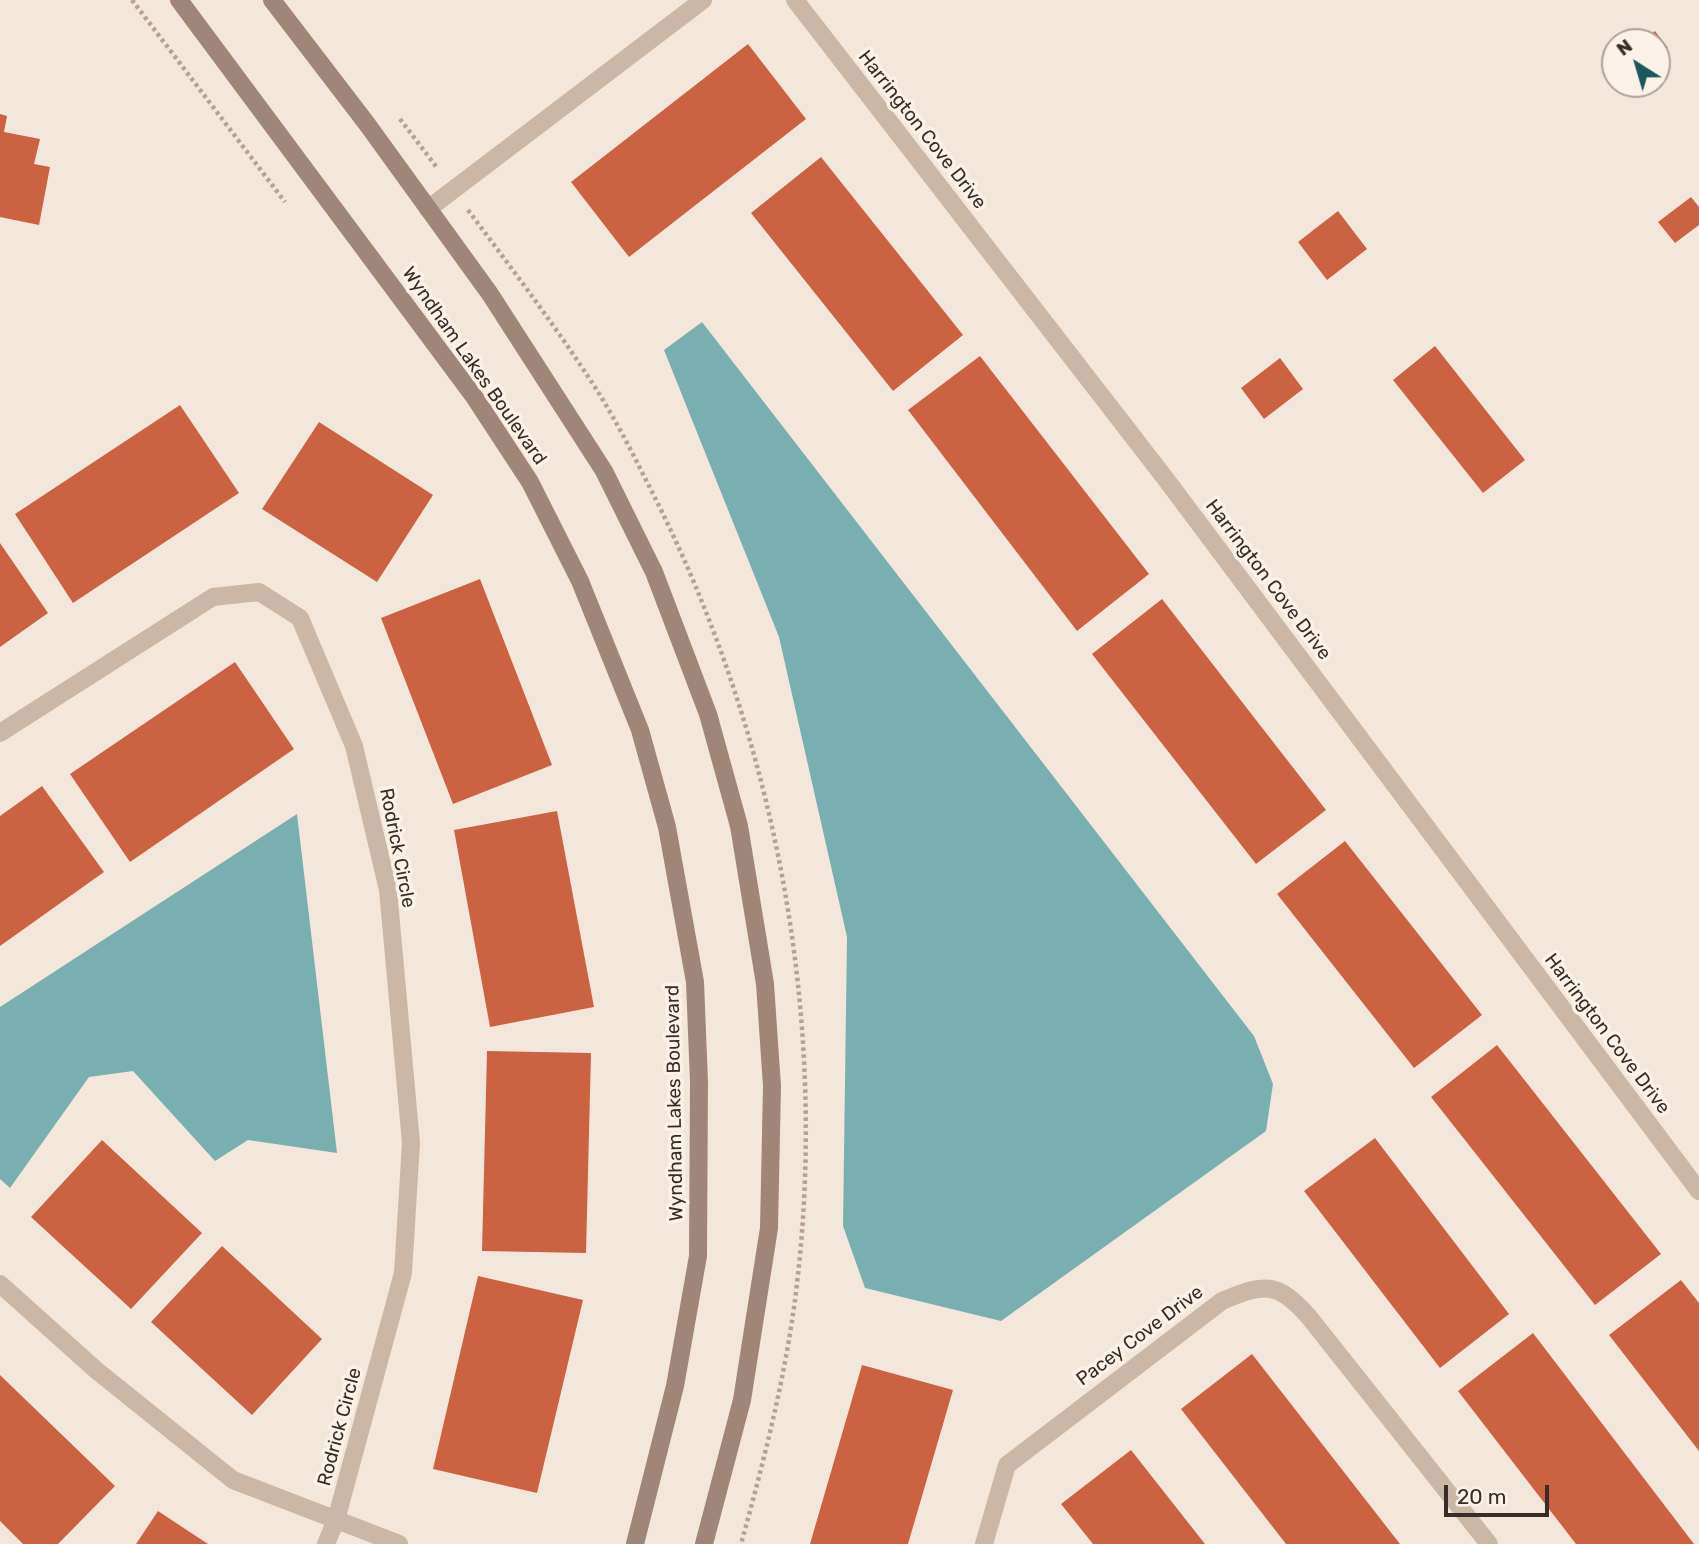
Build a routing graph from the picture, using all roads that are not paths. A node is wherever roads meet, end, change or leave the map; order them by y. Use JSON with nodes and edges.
{"nodes":[{"id":1,"x":179,"y":0,"type":"edge"},
{"id":2,"x":272,"y":0,"type":"edge"},
{"id":3,"x":703,"y":0,"type":"edge"},
{"id":4,"x":795,"y":0,"type":"edge"},
{"id":5,"x":428,"y":209,"type":"junction"},
{"id":6,"x":0,"y":733,"type":"edge"},
{"id":7,"x":1699,"y":1191,"type":"edge"},
{"id":8,"x":0,"y":1284,"type":"edge"},
{"id":9,"x":336,"y":1520,"type":"junction"},
{"id":10,"x":988,"y":1541,"type":"edge"},
{"id":11,"x":326,"y":1544,"type":"edge"},
{"id":12,"x":399,"y":1544,"type":"edge"},
{"id":13,"x":635,"y":1544,"type":"edge"},
{"id":14,"x":704,"y":1544,"type":"edge"},
{"id":15,"x":1489,"y":1544,"type":"edge"}],
"edges":[{"from":1,"to":13,"type":"street","name":"Wyndham Lakes Boulevard"},
{"from":2,"to":5,"type":"street"},
{"from":3,"to":5,"type":"street"},
{"from":4,"to":7,"type":"street","name":"Harrington Cove Drive"},
{"from":5,"to":14,"type":"street"},
{"from":6,"to":9,"type":"street","name":"Rodrick Circle"},
{"from":8,"to":9,"type":"street","name":"Rodrick Circle"},
{"from":9,"to":11,"type":"street"},
{"from":9,"to":12,"type":"street","name":"Rodrick Circle"},
{"from":10,"to":15,"type":"street","name":"Pacey Cove Drive"}]}
